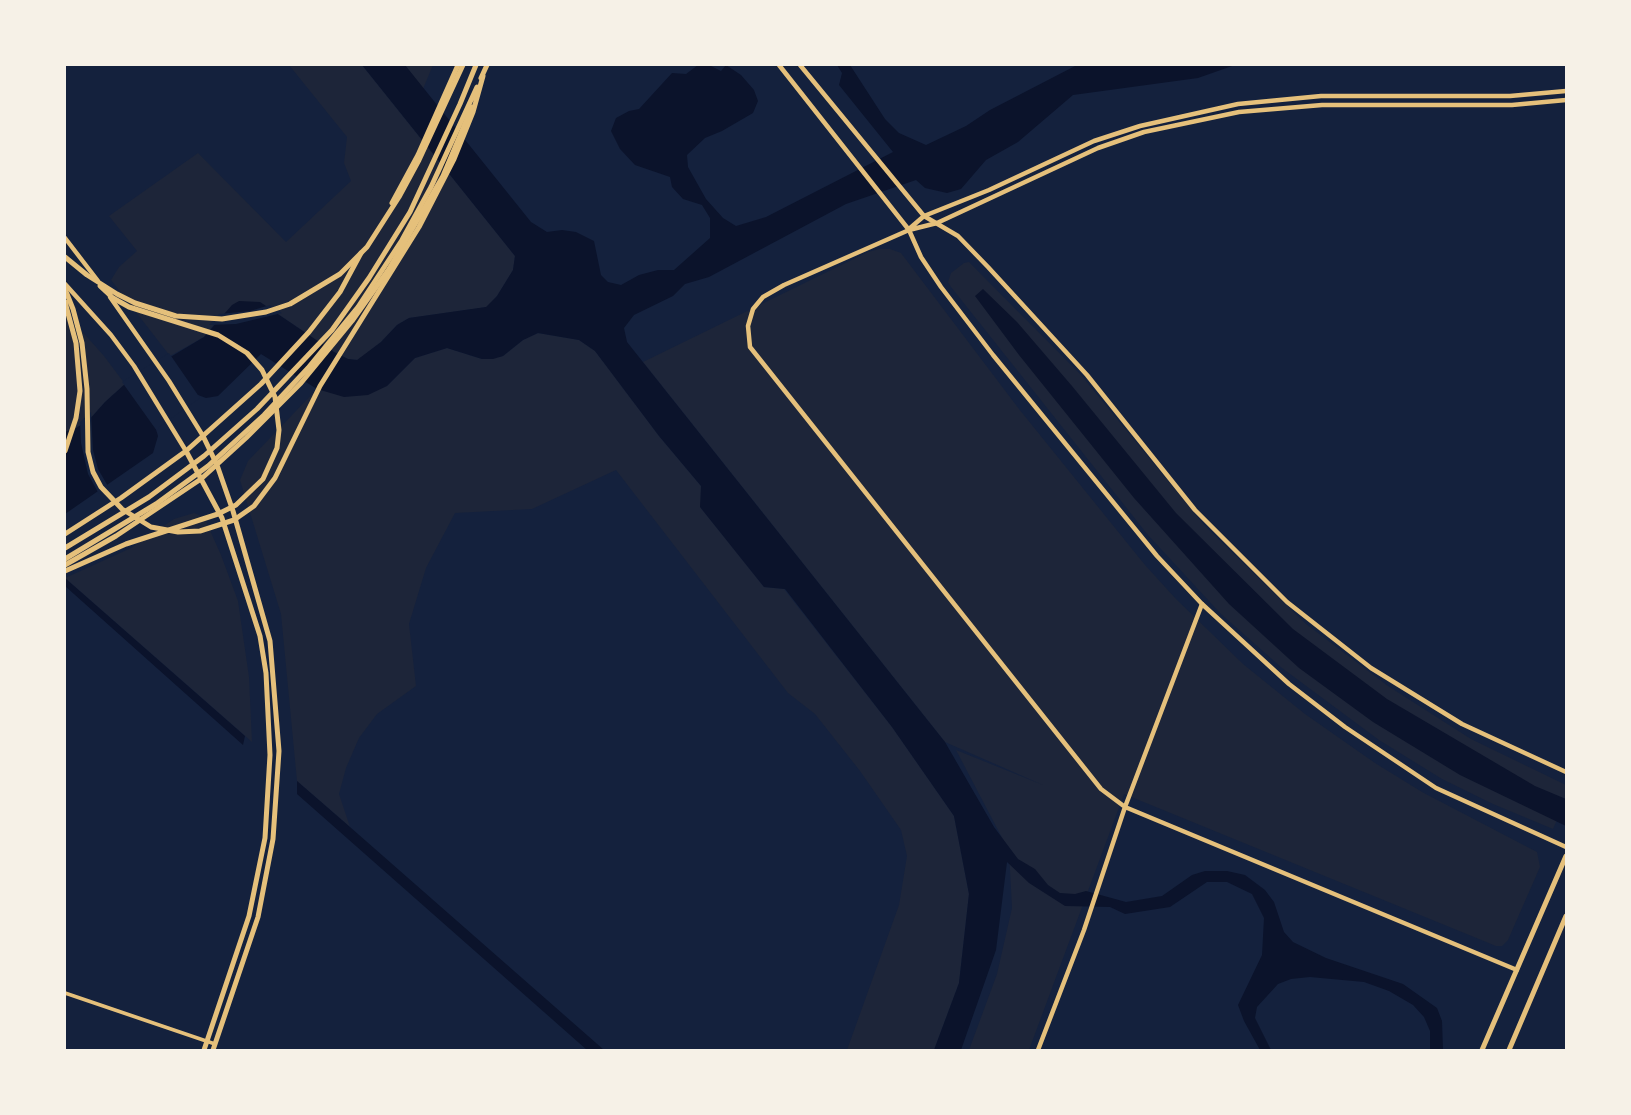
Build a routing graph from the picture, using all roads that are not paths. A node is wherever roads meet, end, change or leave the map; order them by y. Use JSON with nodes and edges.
{"nodes":[{"id":1,"x":461,"y":65,"type":"edge"},
{"id":2,"x":476,"y":65,"type":"edge"},
{"id":3,"x":488,"y":65,"type":"edge"},
{"id":4,"x":779,"y":65,"type":"edge"},
{"id":5,"x":800,"y":65,"type":"edge"},
{"id":6,"x":482,"y":76,"type":"junction"},
{"id":7,"x":1566,"y":91,"type":"edge"},
{"id":8,"x":1566,"y":100,"type":"edge"},
{"id":9,"x":924,"y":216,"type":"junction"},
{"id":10,"x":937,"y":223,"type":"junction"},
{"id":11,"x":909,"y":230,"type":"junction"},
{"id":12,"x":65,"y":238,"type":"edge"},
{"id":13,"x":65,"y":257,"type":"edge"},
{"id":14,"x":87,"y":275,"type":"junction"},
{"id":15,"x":65,"y":287,"type":"edge"},
{"id":16,"x":65,"y":302,"type":"edge"},
{"id":17,"x":203,"y":436,"type":"junction"},
{"id":18,"x":186,"y":451,"type":"junction"},
{"id":19,"x":65,"y":452,"type":"edge"},
{"id":20,"x":217,"y":465,"type":"junction"},
{"id":21,"x":201,"y":479,"type":"junction"},
{"id":22,"x":65,"y":534,"type":"edge"},
{"id":23,"x":65,"y":548,"type":"edge"},
{"id":24,"x":65,"y":559,"type":"edge"},
{"id":25,"x":65,"y":565,"type":"edge"},
{"id":26,"x":65,"y":571,"type":"edge"},
{"id":27,"x":1202,"y":604,"type":"junction"},
{"id":28,"x":1566,"y":772,"type":"edge"},
{"id":29,"x":1125,"y":807,"type":"junction"},
{"id":30,"x":1566,"y":847,"type":"edge"},
{"id":31,"x":1566,"y":856,"type":"edge"},
{"id":32,"x":1566,"y":916,"type":"edge"},
{"id":33,"x":1517,"y":970,"type":"junction"},
{"id":34,"x":65,"y":993,"type":"edge"},
{"id":35,"x":208,"y":1041,"type":"junction"},
{"id":36,"x":214,"y":1047,"type":"edge"},
{"id":37,"x":204,"y":1050,"type":"edge"},
{"id":38,"x":1038,"y":1050,"type":"edge"},
{"id":39,"x":1482,"y":1050,"type":"edge"},
{"id":40,"x":1509,"y":1050,"type":"edge"}],
"edges":[{"from":1,"to":14,"type":"main road"},
{"from":1,"to":17,"type":"main road"},
{"from":2,"to":23,"type":"main road"},
{"from":3,"to":6,"type":"main road"},
{"from":3,"to":20,"type":"main road"},
{"from":4,"to":11,"type":"street"},
{"from":5,"to":9,"type":"street"},
{"from":6,"to":15,"type":"main road"},
{"from":6,"to":24,"type":"main road"},
{"from":7,"to":9,"type":"street"},
{"from":8,"to":10,"type":"street"},
{"from":9,"to":10,"type":"street"},
{"from":9,"to":11,"type":"street"},
{"from":10,"to":11,"type":"street"},
{"from":10,"to":28,"type":"street"},
{"from":11,"to":27,"type":"street"},
{"from":11,"to":29,"type":"street"},
{"from":12,"to":17,"type":"street"},
{"from":13,"to":14,"type":"main road"},
{"from":14,"to":26,"type":"main road"},
{"from":15,"to":18,"type":"street"},
{"from":16,"to":19,"type":"main road"},
{"from":17,"to":18,"type":"main road"},
{"from":17,"to":20,"type":"main road"},
{"from":18,"to":21,"type":"main road"},
{"from":18,"to":22,"type":"main road"},
{"from":20,"to":21,"type":"main road"},
{"from":20,"to":36,"type":"main road"},
{"from":21,"to":25,"type":"main road"},
{"from":21,"to":35,"type":"main road"},
{"from":27,"to":29,"type":"street"},
{"from":27,"to":30,"type":"street"},
{"from":29,"to":33,"type":"street"},
{"from":29,"to":38,"type":"street"},
{"from":31,"to":33,"type":"main road"},
{"from":32,"to":40,"type":"main road"},
{"from":33,"to":39,"type":"main road"},
{"from":34,"to":35,"type":"street"},
{"from":35,"to":36,"type":"street"},
{"from":35,"to":37,"type":"main road"}]}
